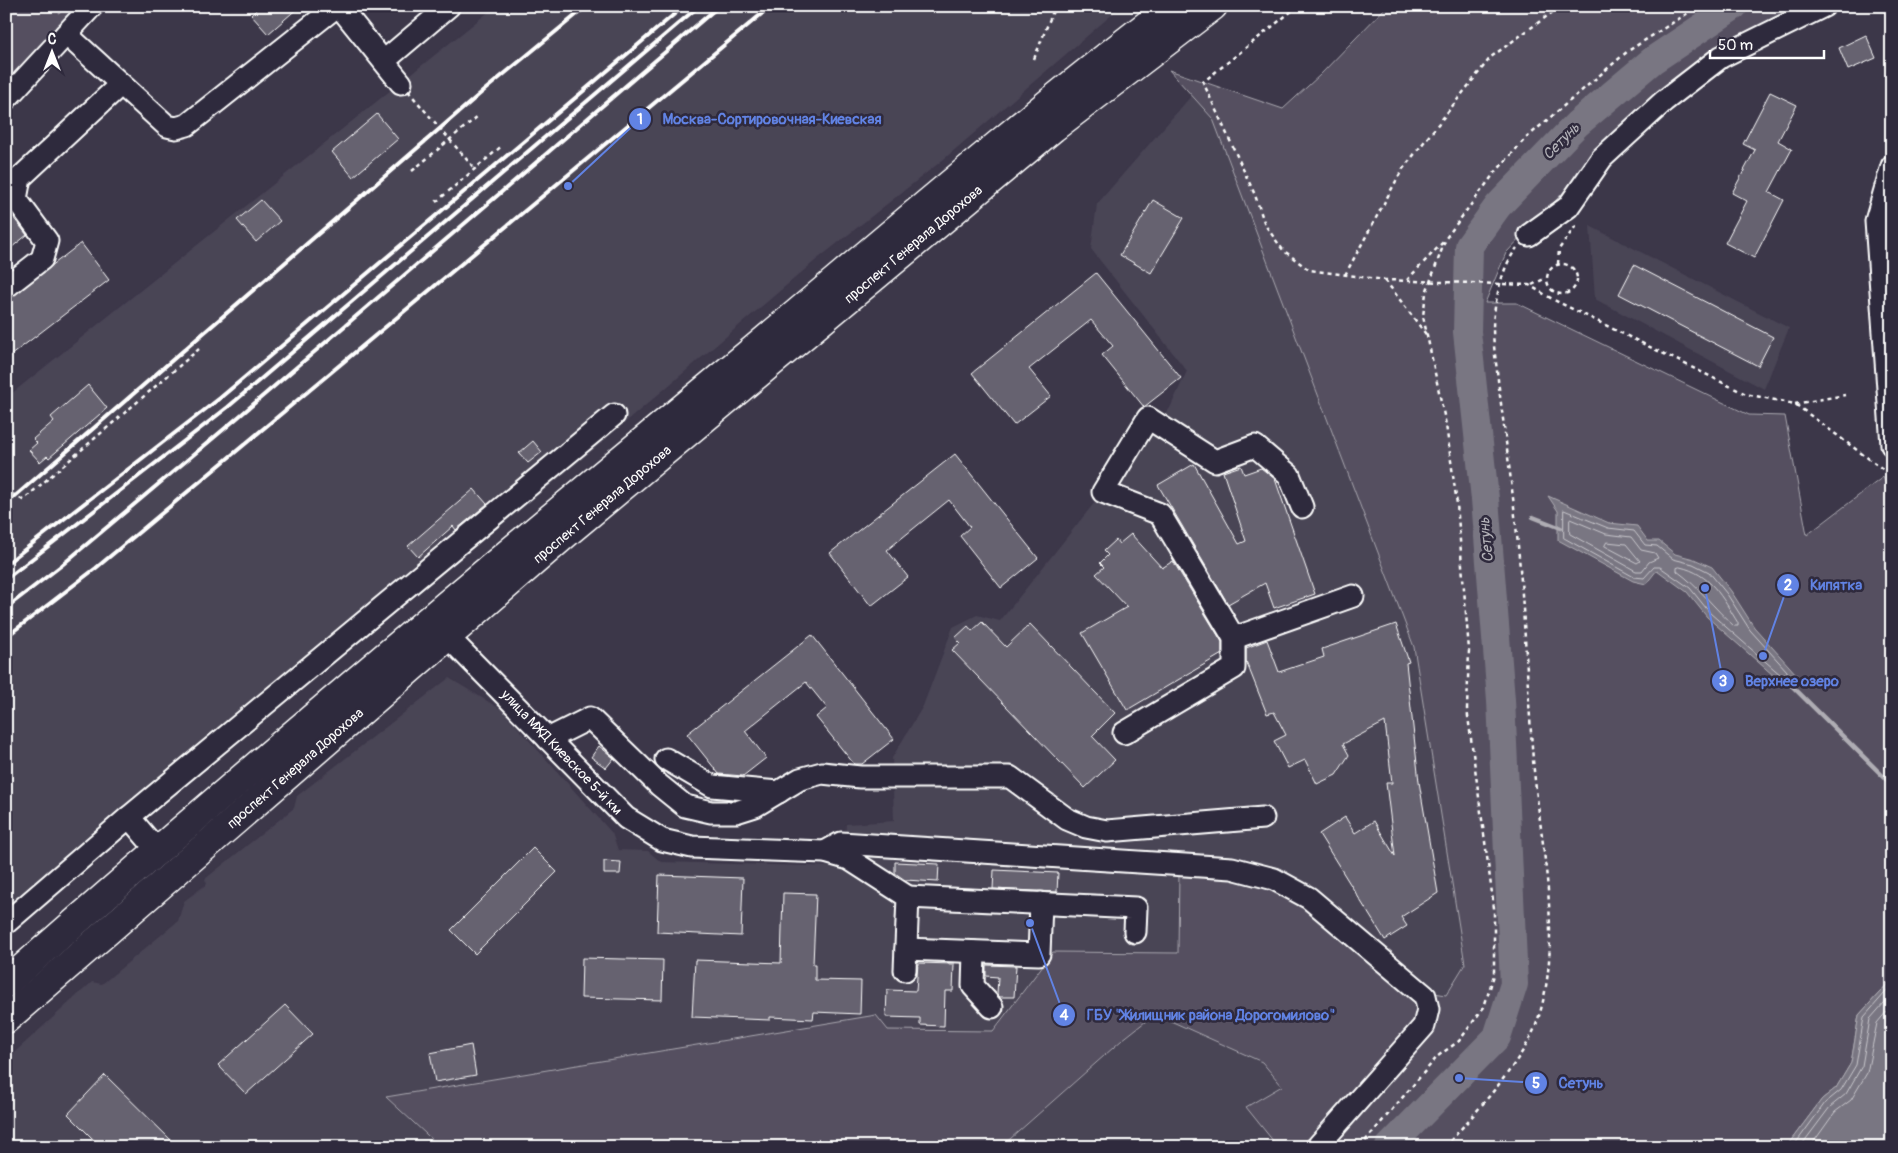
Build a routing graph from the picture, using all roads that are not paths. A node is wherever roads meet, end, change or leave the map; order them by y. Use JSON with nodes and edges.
{"nodes":[{"id":1,"x":92,"y":6,"type":"edge"},
{"id":2,"x":338,"y":6,"type":"edge"},
{"id":3,"x":449,"y":6,"type":"edge"},
{"id":4,"x":1213,"y":6,"type":"edge"},
{"id":5,"x":1824,"y":6,"type":"edge"},
{"id":6,"x":1171,"y":7,"type":"edge"},
{"id":7,"x":66,"y":34,"type":"junction"},
{"id":8,"x":384,"y":62,"type":"junction"},
{"id":9,"x":121,"y":84,"type":"junction"},
{"id":10,"x":405,"y":87,"type":"road end"},
{"id":11,"x":6,"y":99,"type":"edge"},
{"id":12,"x":1892,"y":166,"type":"edge"},
{"id":13,"x":1528,"y":235,"type":"road end"},
{"id":14,"x":6,"y":287,"type":"edge"},
{"id":15,"x":614,"y":415,"type":"dead end"},
{"id":16,"x":1892,"y":445,"type":"edge"},
{"id":17,"x":1302,"y":507,"type":"dead end"},
{"id":18,"x":454,"y":596,"type":"junction"},
{"id":19,"x":1353,"y":596,"type":"dead end"},
{"id":20,"x":448,"y":637,"type":"junction"},
{"id":21,"x":1234,"y":638,"type":"junction"},
{"id":22,"x":1124,"y":733,"type":"dead end"},
{"id":23,"x":548,"y":739,"type":"junction"},
{"id":24,"x":666,"y":759,"type":"dead end"},
{"id":25,"x":779,"y":792,"type":"junction"},
{"id":26,"x":129,"y":817,"type":"junction"},
{"id":27,"x":1263,"y":818,"type":"dead end"},
{"id":28,"x":157,"y":850,"type":"junction"},
{"id":29,"x":825,"y":852,"type":"junction"},
{"id":30,"x":908,"y":897,"type":"junction"},
{"id":31,"x":1041,"y":903,"type":"junction"},
{"id":32,"x":6,"y":923,"type":"edge"},
{"id":33,"x":1135,"y":932,"type":"dead end"},
{"id":34,"x":974,"y":952,"type":"junction"},
{"id":35,"x":6,"y":983,"type":"edge"},
{"id":36,"x":992,"y":1007,"type":"dead end"},
{"id":37,"x":6,"y":1019,"type":"edge"},
{"id":38,"x":1317,"y":1147,"type":"edge"}],
"edges":[{"from":1,"to":7,"type":"street"},
{"from":2,"to":8,"type":"street"},
{"from":2,"to":9,"type":"street"},
{"from":3,"to":8,"type":"street"},
{"from":4,"to":20,"type":"main road","name":"проспект Генерала Дорохова"},
{"from":5,"to":13,"type":"street"},
{"from":6,"to":18,"type":"main road","name":"проспект Генерала Дорохова"},
{"from":7,"to":9,"type":"street"},
{"from":7,"to":11,"type":"street"},
{"from":8,"to":10,"type":"street"},
{"from":9,"to":14,"type":"street"},
{"from":12,"to":16,"type":"street"},
{"from":15,"to":26,"type":"street"},
{"from":17,"to":21,"type":"street"},
{"from":18,"to":20,"type":"street"},
{"from":18,"to":28,"type":"main road","name":"проспект Генерала Дорохова"},
{"from":19,"to":21,"type":"street"},
{"from":20,"to":23,"type":"street","name":"улица МЖД Киевское 5-й км"},
{"from":20,"to":37,"type":"main road","name":"проспект Генерала Дорохова"},
{"from":21,"to":22,"type":"street"},
{"from":23,"to":25,"type":"street"},
{"from":23,"to":29,"type":"street","name":"улица МЖД Киевское 5-й км"},
{"from":24,"to":25,"type":"street"},
{"from":25,"to":27,"type":"street"},
{"from":26,"to":28,"type":"street"},
{"from":26,"to":32,"type":"street"},
{"from":28,"to":35,"type":"main road","name":"проспект Генерала Дорохова"},
{"from":29,"to":30,"type":"street"},
{"from":29,"to":38,"type":"street"},
{"from":30,"to":31,"type":"street"},
{"from":30,"to":34,"type":"street"},
{"from":31,"to":33,"type":"street"},
{"from":31,"to":34,"type":"street"},
{"from":34,"to":36,"type":"street"}]}
